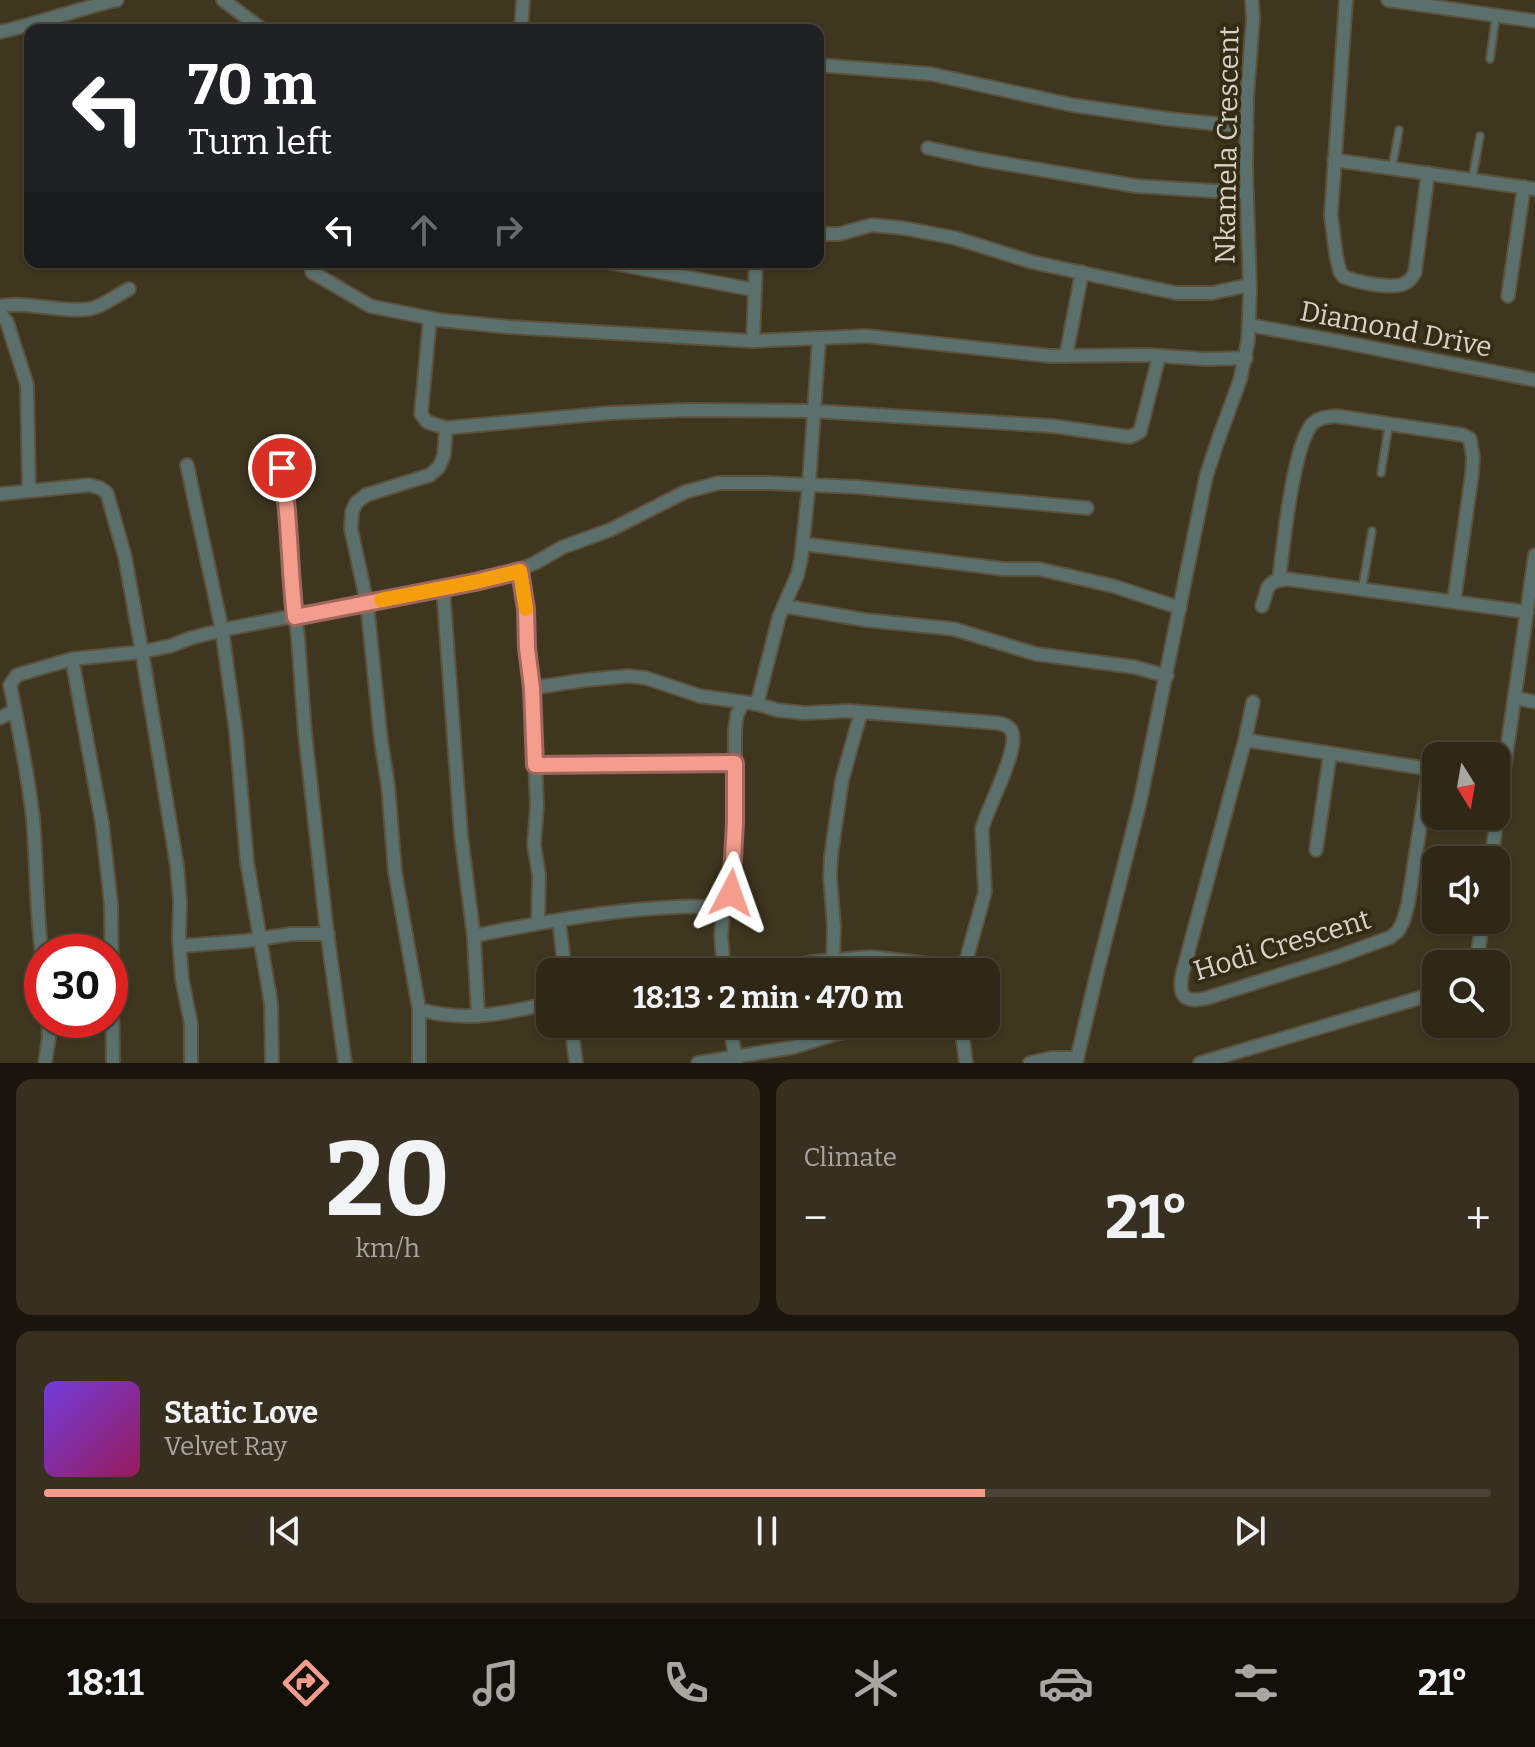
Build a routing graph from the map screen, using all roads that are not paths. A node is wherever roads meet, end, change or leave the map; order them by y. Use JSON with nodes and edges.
{"nodes":[{"id":1,"x":117,"y":0,"type":"edge"},
{"id":2,"x":523,"y":0,"type":"edge"},
{"id":3,"x":1252,"y":0,"type":"edge"},
{"id":4,"x":1346,"y":0,"type":"edge"},
{"id":5,"x":1388,"y":0,"type":"edge"},
{"id":6,"x":230,"y":2,"type":"edge"},
{"id":7,"x":80,"y":4,"type":"edge"},
{"id":8,"x":1496,"y":15,"type":"junction"},
{"id":9,"x":1535,"y":21,"type":"edge"},
{"id":10,"x":36,"y":24,"type":"edge"},
{"id":11,"x":256,"y":24,"type":"edge"},
{"id":12,"x":521,"y":24,"type":"edge"},
{"id":13,"x":24,"y":27,"type":"edge"},
{"id":14,"x":0,"y":32,"type":"edge"},
{"id":15,"x":1490,"y":59,"type":"dead end"},
{"id":16,"x":824,"y":65,"type":"edge"},
{"id":17,"x":1247,"y":127,"type":"junction"},
{"id":18,"x":1399,"y":130,"type":"dead end"},
{"id":19,"x":1480,"y":136,"type":"dead end"},
{"id":20,"x":928,"y":148,"type":"dead end"},
{"id":21,"x":1334,"y":160,"type":"junction"},
{"id":22,"x":1392,"y":168,"type":"junction"},
{"id":23,"x":1428,"y":173,"type":"junction"},
{"id":24,"x":1472,"y":180,"type":"junction"},
{"id":25,"x":1530,"y":188,"type":"edge"},
{"id":26,"x":1247,"y":193,"type":"junction"},
{"id":27,"x":824,"y":234,"type":"edge"},
{"id":28,"x":639,"y":268,"type":"edge"},
{"id":29,"x":756,"y":268,"type":"edge"},
{"id":30,"x":312,"y":272,"type":"dead end"},
{"id":31,"x":1082,"y":272,"type":"junction"},
{"id":32,"x":1249,"y":288,"type":"junction"},
{"id":33,"x":129,"y":289,"type":"dead end"},
{"id":34,"x":755,"y":290,"type":"junction"},
{"id":35,"x":1508,"y":296,"type":"dead end"},
{"id":36,"x":0,"y":306,"type":"edge"},
{"id":37,"x":0,"y":313,"type":"edge"},
{"id":38,"x":430,"y":318,"type":"junction"},
{"id":39,"x":1249,"y":325,"type":"junction"},
{"id":40,"x":819,"y":339,"type":"junction"},
{"id":41,"x":753,"y":341,"type":"junction"},
{"id":42,"x":1066,"y":356,"type":"junction"},
{"id":43,"x":1159,"y":356,"type":"junction"},
{"id":44,"x":1246,"y":358,"type":"junction"},
{"id":45,"x":1535,"y":380,"type":"edge"},
{"id":46,"x":813,"y":411,"type":"junction"},
{"id":47,"x":1389,"y":424,"type":"junction"},
{"id":48,"x":446,"y":428,"type":"junction"},
{"id":49,"x":187,"y":465,"type":"dead end"},
{"id":50,"x":282,"y":468,"type":"dead end"},
{"id":51,"x":1381,"y":473,"type":"dead end"},
{"id":52,"x":809,"y":484,"type":"junction"},
{"id":53,"x":29,"y":491,"type":"junction"},
{"id":54,"x":0,"y":494,"type":"edge"},
{"id":55,"x":1087,"y":508,"type":"dead end"},
{"id":56,"x":1372,"y":531,"type":"dead end"},
{"id":57,"x":803,"y":544,"type":"junction"},
{"id":58,"x":1534,"y":563,"type":"edge"},
{"id":59,"x":520,"y":571,"type":"junction"},
{"id":60,"x":1279,"y":580,"type":"junction"},
{"id":61,"x":443,"y":588,"type":"junction"},
{"id":62,"x":1362,"y":589,"type":"junction"},
{"id":63,"x":1454,"y":601,"type":"junction"},
{"id":64,"x":367,"y":603,"type":"junction"},
{"id":65,"x":784,"y":606,"type":"junction"},
{"id":66,"x":1262,"y":606,"type":"dead end"},
{"id":67,"x":1180,"y":608,"type":"junction"},
{"id":68,"x":1527,"y":612,"type":"junction"},
{"id":69,"x":295,"y":617,"type":"junction"},
{"id":70,"x":222,"y":630,"type":"junction"},
{"id":71,"x":142,"y":652,"type":"junction"},
{"id":72,"x":72,"y":659,"type":"junction"},
{"id":73,"x":1167,"y":676,"type":"junction"},
{"id":74,"x":532,"y":688,"type":"junction"},
{"id":75,"x":1515,"y":698,"type":"junction"},
{"id":76,"x":1253,"y":702,"type":"dead end"},
{"id":77,"x":1535,"y":702,"type":"edge"},
{"id":78,"x":750,"y":703,"type":"junction"},
{"id":79,"x":15,"y":710,"type":"junction"},
{"id":80,"x":861,"y":712,"type":"junction"},
{"id":81,"x":0,"y":718,"type":"edge"},
{"id":82,"x":1245,"y":740,"type":"junction"},
{"id":83,"x":1506,"y":742,"type":"edge"},
{"id":84,"x":1330,"y":755,"type":"junction"},
{"id":85,"x":735,"y":763,"type":"junction"},
{"id":86,"x":535,"y":765,"type":"junction"},
{"id":87,"x":1422,"y":769,"type":"edge"},
{"id":88,"x":1422,"y":826,"type":"edge"},
{"id":89,"x":1316,"y":850,"type":"dead end"},
{"id":90,"x":726,"y":907,"type":"junction"},
{"id":91,"x":559,"y":920,"type":"junction"},
{"id":92,"x":538,"y":922,"type":"junction"},
{"id":93,"x":40,"y":934,"type":"edge"},
{"id":94,"x":328,"y":934,"type":"junction"},
{"id":95,"x":474,"y":936,"type":"junction"},
{"id":96,"x":261,"y":939,"type":"junction"},
{"id":97,"x":180,"y":946,"type":"junction"},
{"id":98,"x":563,"y":958,"type":"edge"},
{"id":99,"x":723,"y":958,"type":"edge"},
{"id":100,"x":833,"y":958,"type":"edge"},
{"id":101,"x":852,"y":958,"type":"edge"},
{"id":102,"x":878,"y":958,"type":"edge"},
{"id":103,"x":967,"y":958,"type":"edge"},
{"id":104,"x":1422,"y":997,"type":"edge"},
{"id":105,"x":536,"y":1006,"type":"edge"},
{"id":106,"x":419,"y":1009,"type":"junction"},
{"id":107,"x":478,"y":1016,"type":"junction"},
{"id":108,"x":49,"y":1038,"type":"edge"},
{"id":109,"x":573,"y":1038,"type":"edge"},
{"id":110,"x":732,"y":1038,"type":"edge"},
{"id":111,"x":822,"y":1038,"type":"edge"},
{"id":112,"x":963,"y":1038,"type":"edge"},
{"id":113,"x":735,"y":1060,"type":"edge"},
{"id":114,"x":1077,"y":1061,"type":"edge"},
{"id":115,"x":45,"y":1063,"type":"edge"},
{"id":116,"x":113,"y":1063,"type":"edge"},
{"id":117,"x":191,"y":1063,"type":"edge"},
{"id":118,"x":272,"y":1063,"type":"edge"},
{"id":119,"x":345,"y":1063,"type":"edge"},
{"id":120,"x":419,"y":1063,"type":"edge"},
{"id":121,"x":576,"y":1063,"type":"edge"},
{"id":122,"x":698,"y":1063,"type":"edge"},
{"id":123,"x":966,"y":1063,"type":"edge"},
{"id":124,"x":1030,"y":1063,"type":"edge"},
{"id":125,"x":1200,"y":1063,"type":"edge"}],
"edges":[{"from":1,"to":7,"type":"street"},
{"from":2,"to":12,"type":"street"},
{"from":3,"to":17,"type":"street","name":"Nkamela Crescent"},
{"from":4,"to":21,"type":"street"},
{"from":5,"to":8,"type":"street"},
{"from":6,"to":11,"type":"street"},
{"from":7,"to":10,"type":"street"},
{"from":8,"to":9,"type":"street"},
{"from":8,"to":15,"type":"lane"},
{"from":13,"to":14,"type":"street"},
{"from":16,"to":17,"type":"street"},
{"from":17,"to":26,"type":"street","name":"Nkamela Crescent"},
{"from":18,"to":22,"type":"lane"},
{"from":19,"to":24,"type":"lane"},
{"from":20,"to":26,"type":"street"},
{"from":21,"to":22,"type":"street"},
{"from":21,"to":23,"type":"street"},
{"from":22,"to":23,"type":"street"},
{"from":23,"to":24,"type":"street"},
{"from":24,"to":25,"type":"street"},
{"from":25,"to":35,"type":"street"},
{"from":26,"to":32,"type":"street","name":"Nkamela Crescent"},
{"from":27,"to":31,"type":"street"},
{"from":28,"to":34,"type":"street"},
{"from":29,"to":34,"type":"street"},
{"from":30,"to":38,"type":"street"},
{"from":31,"to":32,"type":"street"},
{"from":31,"to":42,"type":"street"},
{"from":32,"to":39,"type":"street","name":"Nkamela Crescent"},
{"from":33,"to":36,"type":"street"},
{"from":34,"to":41,"type":"street"},
{"from":37,"to":53,"type":"street"},
{"from":38,"to":41,"type":"street"},
{"from":38,"to":48,"type":"street"},
{"from":39,"to":44,"type":"street","name":"Nkamela Crescent"},
{"from":39,"to":45,"type":"street","name":"Diamond Drive"},
{"from":40,"to":41,"type":"street"},
{"from":40,"to":42,"type":"street"},
{"from":40,"to":46,"type":"street"},
{"from":42,"to":43,"type":"street"},
{"from":43,"to":44,"type":"street"},
{"from":43,"to":46,"type":"street"},
{"from":44,"to":67,"type":"street","name":"Nkamela Crescent"},
{"from":46,"to":48,"type":"street"},
{"from":46,"to":52,"type":"street"},
{"from":47,"to":51,"type":"lane"},
{"from":47,"to":60,"type":"street"},
{"from":47,"to":63,"type":"street"},
{"from":48,"to":64,"type":"street"},
{"from":49,"to":70,"type":"street"},
{"from":50,"to":69,"type":"street"},
{"from":52,"to":55,"type":"street"},
{"from":52,"to":57,"type":"street"},
{"from":52,"to":59,"type":"street"},
{"from":53,"to":54,"type":"street"},
{"from":53,"to":71,"type":"street"},
{"from":56,"to":62,"type":"lane"},
{"from":57,"to":65,"type":"street"},
{"from":57,"to":67,"type":"street"},
{"from":58,"to":68,"type":"street"},
{"from":59,"to":61,"type":"street"},
{"from":59,"to":74,"type":"street"},
{"from":60,"to":62,"type":"street"},
{"from":60,"to":66,"type":"street"},
{"from":61,"to":64,"type":"street"},
{"from":61,"to":95,"type":"street"},
{"from":62,"to":63,"type":"street"},
{"from":63,"to":68,"type":"street"},
{"from":64,"to":69,"type":"street"},
{"from":64,"to":106,"type":"street"},
{"from":65,"to":73,"type":"street"},
{"from":65,"to":78,"type":"street"},
{"from":67,"to":73,"type":"street","name":"Nkamela Crescent"},
{"from":68,"to":75,"type":"street"},
{"from":69,"to":70,"type":"street"},
{"from":69,"to":94,"type":"street"},
{"from":70,"to":71,"type":"street"},
{"from":70,"to":96,"type":"street"},
{"from":71,"to":72,"type":"street"},
{"from":71,"to":97,"type":"street"},
{"from":72,"to":79,"type":"street"},
{"from":72,"to":116,"type":"street"},
{"from":73,"to":114,"type":"street","name":"Nkamela Crescent"},
{"from":74,"to":78,"type":"street"},
{"from":74,"to":86,"type":"street"},
{"from":75,"to":77,"type":"street"},
{"from":75,"to":83,"type":"street"},
{"from":76,"to":82,"type":"street","name":"Hodi Crescent"},
{"from":78,"to":80,"type":"street"},
{"from":78,"to":85,"type":"street"},
{"from":79,"to":81,"type":"street"},
{"from":79,"to":93,"type":"street"},
{"from":80,"to":100,"type":"street"},
{"from":80,"to":103,"type":"street"},
{"from":82,"to":84,"type":"street","name":"Hodi Crescent"},
{"from":82,"to":88,"type":"street","name":"Hodi Crescent"},
{"from":84,"to":87,"type":"street","name":"Hodi Crescent"},
{"from":84,"to":89,"type":"street"},
{"from":85,"to":86,"type":"street"},
{"from":85,"to":90,"type":"street"},
{"from":86,"to":92,"type":"street"},
{"from":90,"to":91,"type":"street"},
{"from":90,"to":99,"type":"street"},
{"from":91,"to":92,"type":"street"},
{"from":91,"to":98,"type":"street"},
{"from":92,"to":95,"type":"street"},
{"from":94,"to":96,"type":"street"},
{"from":94,"to":119,"type":"street"},
{"from":95,"to":107,"type":"street"},
{"from":96,"to":97,"type":"street"},
{"from":96,"to":118,"type":"street"},
{"from":97,"to":117,"type":"street"},
{"from":101,"to":102,"type":"street"},
{"from":104,"to":125,"type":"street"},
{"from":105,"to":107,"type":"street"},
{"from":106,"to":107,"type":"street"},
{"from":106,"to":120,"type":"street"},
{"from":108,"to":115,"type":"street"},
{"from":109,"to":121,"type":"street"},
{"from":110,"to":113,"type":"street"},
{"from":111,"to":113,"type":"street"},
{"from":112,"to":123,"type":"street"},
{"from":113,"to":122,"type":"street"},
{"from":114,"to":124,"type":"street"}]}
